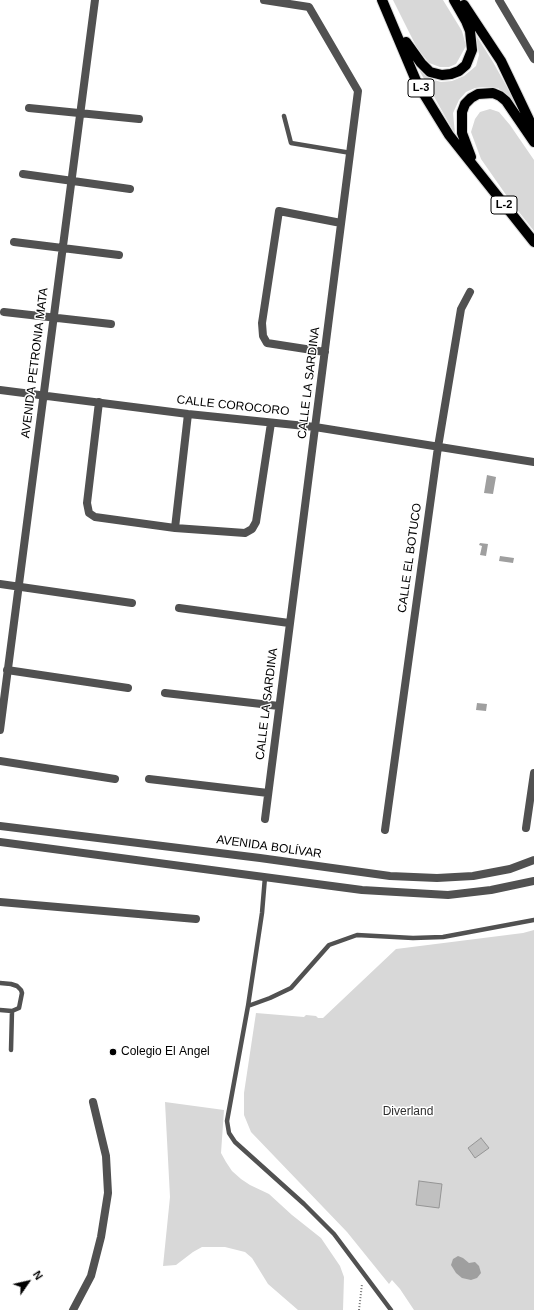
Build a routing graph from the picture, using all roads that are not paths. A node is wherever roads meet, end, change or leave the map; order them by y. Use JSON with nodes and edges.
{"nodes":[{"id":1,"x":95,"y":0,"type":"edge"},
{"id":2,"x":264,"y":0,"type":"edge"},
{"id":3,"x":382,"y":0,"type":"edge"},
{"id":4,"x":454,"y":0,"type":"edge"},
{"id":5,"x":460,"y":0,"type":"edge"},
{"id":6,"x":498,"y":0,"type":"edge"},
{"id":7,"x":534,"y":59,"type":"edge"},
{"id":8,"x":29,"y":108,"type":"dead end"},
{"id":9,"x":80,"y":113,"type":"junction"},
{"id":10,"x":284,"y":116,"type":"dead end"},
{"id":11,"x":139,"y":119,"type":"dead end"},
{"id":12,"x":534,"y":130,"type":"edge"},
{"id":13,"x":534,"y":142,"type":"edge"},
{"id":14,"x":350,"y":153,"type":"junction"},
{"id":15,"x":475,"y":167,"type":"junction"},
{"id":16,"x":23,"y":174,"type":"dead end"},
{"id":17,"x":71,"y":181,"type":"junction"},
{"id":18,"x":130,"y":189,"type":"dead end"},
{"id":19,"x":341,"y":223,"type":"junction"},
{"id":20,"x":14,"y":242,"type":"dead end"},
{"id":21,"x":534,"y":242,"type":"edge"},
{"id":22,"x":62,"y":248,"type":"junction"},
{"id":23,"x":119,"y":255,"type":"dead end"},
{"id":24,"x":470,"y":292,"type":"dead end"},
{"id":25,"x":4,"y":312,"type":"dead end"},
{"id":26,"x":53,"y":318,"type":"junction"},
{"id":27,"x":111,"y":324,"type":"dead end"},
{"id":28,"x":325,"y":352,"type":"junction"},
{"id":29,"x":0,"y":390,"type":"edge"},
{"id":30,"x":43,"y":396,"type":"junction"},
{"id":31,"x":99,"y":402,"type":"junction"},
{"id":32,"x":188,"y":414,"type":"junction"},
{"id":33,"x":271,"y":423,"type":"junction"},
{"id":34,"x":315,"y":427,"type":"junction"},
{"id":35,"x":438,"y":447,"type":"junction"},
{"id":36,"x":534,"y":462,"type":"edge"},
{"id":37,"x":175,"y":528,"type":"junction"},
{"id":38,"x":0,"y":584,"type":"edge"},
{"id":39,"x":18,"y":586,"type":"junction"},
{"id":40,"x":132,"y":603,"type":"dead end"},
{"id":41,"x":179,"y":608,"type":"dead end"},
{"id":42,"x":290,"y":623,"type":"junction"},
{"id":43,"x":7,"y":670,"type":"junction"},
{"id":44,"x":128,"y":688,"type":"dead end"},
{"id":45,"x":165,"y":693,"type":"dead end"},
{"id":46,"x":279,"y":706,"type":"junction"},
{"id":47,"x":0,"y":730,"type":"edge"},
{"id":48,"x":0,"y":761,"type":"edge"},
{"id":49,"x":534,"y":773,"type":"edge"},
{"id":50,"x":149,"y":778,"type":"dead end"},
{"id":51,"x":115,"y":779,"type":"dead end"},
{"id":52,"x":268,"y":793,"type":"junction"},
{"id":53,"x":265,"y":819,"type":"dead end"},
{"id":54,"x":0,"y":826,"type":"edge"},
{"id":55,"x":526,"y":828,"type":"dead end"},
{"id":56,"x":385,"y":830,"type":"dead end"},
{"id":57,"x":0,"y":842,"type":"edge"},
{"id":58,"x":534,"y":860,"type":"edge"},
{"id":59,"x":265,"y":877,"type":"junction"},
{"id":60,"x":534,"y":881,"type":"edge"},
{"id":61,"x":0,"y":902,"type":"edge"},
{"id":62,"x":196,"y":919,"type":"dead end"},
{"id":63,"x":534,"y":920,"type":"edge"},
{"id":64,"x":0,"y":983,"type":"edge"},
{"id":65,"x":248,"y":1006,"type":"junction"},
{"id":66,"x":0,"y":1010,"type":"edge"},
{"id":67,"x":12,"y":1011,"type":"junction"},
{"id":68,"x":11,"y":1050,"type":"dead end"},
{"id":69,"x":93,"y":1102,"type":"dead end"},
{"id":70,"x":73,"y":1310,"type":"edge"},
{"id":71,"x":391,"y":1310,"type":"edge"}],
"edges":[{"from":1,"to":9,"type":"street","name":"AVENIDA PETRONIA MATA"},
{"from":2,"to":14,"type":"street","name":"CALLE LA SARDINA"},
{"from":3,"to":4,"type":"main road"},
{"from":3,"to":15,"type":"main road","number":"L-3"},
{"from":5,"to":12,"type":"main road"},
{"from":6,"to":7,"type":"street"},
{"from":8,"to":9,"type":"street"},
{"from":9,"to":11,"type":"street"},
{"from":9,"to":17,"type":"street","name":"AVENIDA PETRONIA MATA"},
{"from":10,"to":14,"type":"lane"},
{"from":13,"to":15,"type":"main road"},
{"from":14,"to":19,"type":"street","name":"CALLE LA SARDINA"},
{"from":15,"to":21,"type":"main road","number":"L-2"},
{"from":16,"to":17,"type":"street"},
{"from":17,"to":18,"type":"street"},
{"from":17,"to":22,"type":"street","name":"AVENIDA PETRONIA MATA"},
{"from":19,"to":28,"type":"street","name":"CALLE LA SARDINA"},
{"from":19,"to":28,"type":"street"},
{"from":20,"to":22,"type":"street"},
{"from":22,"to":23,"type":"street"},
{"from":22,"to":26,"type":"street","name":"AVENIDA PETRONIA MATA"},
{"from":24,"to":35,"type":"street","name":"CALLE EL BOTUCO"},
{"from":25,"to":26,"type":"street"},
{"from":26,"to":27,"type":"street"},
{"from":26,"to":30,"type":"street","name":"AVENIDA PETRONIA MATA"},
{"from":28,"to":34,"type":"street","name":"CALLE LA SARDINA"},
{"from":29,"to":30,"type":"street","name":"CALLE COROCORO"},
{"from":30,"to":31,"type":"street","name":"CALLE COROCORO"},
{"from":30,"to":39,"type":"street","name":"AVENIDA PETRONIA MATA"},
{"from":31,"to":32,"type":"street","name":"CALLE COROCORO"},
{"from":31,"to":37,"type":"street"},
{"from":32,"to":33,"type":"street","name":"CALLE COROCORO"},
{"from":32,"to":37,"type":"street"},
{"from":33,"to":34,"type":"street","name":"CALLE COROCORO"},
{"from":33,"to":37,"type":"street"},
{"from":34,"to":35,"type":"street","name":"CALLE COROCORO"},
{"from":34,"to":42,"type":"street","name":"CALLE LA SARDINA"},
{"from":35,"to":36,"type":"street","name":"CALLE COROCORO"},
{"from":35,"to":56,"type":"street","name":"CALLE EL BOTUCO"},
{"from":38,"to":39,"type":"street"},
{"from":39,"to":40,"type":"street"},
{"from":39,"to":43,"type":"street","name":"AVENIDA PETRONIA MATA"},
{"from":41,"to":42,"type":"street"},
{"from":42,"to":46,"type":"street","name":"CALLE LA SARDINA"},
{"from":43,"to":44,"type":"street"},
{"from":43,"to":47,"type":"street","name":"AVENIDA PETRONIA MATA"},
{"from":45,"to":46,"type":"street"},
{"from":46,"to":52,"type":"street","name":"CALLE LA SARDINA"},
{"from":48,"to":51,"type":"street"},
{"from":49,"to":55,"type":"street"},
{"from":50,"to":52,"type":"street"},
{"from":52,"to":53,"type":"street","name":"CALLE LA SARDINA"},
{"from":54,"to":58,"type":"street","name":"AVENIDA BOLÍVAR"},
{"from":57,"to":59,"type":"street"},
{"from":59,"to":60,"type":"street"},
{"from":59,"to":65,"type":"lane"},
{"from":61,"to":62,"type":"street"},
{"from":63,"to":65,"type":"lane"},
{"from":64,"to":67,"type":"lane"},
{"from":65,"to":71,"type":"lane"},
{"from":66,"to":67,"type":"lane"},
{"from":67,"to":68,"type":"lane"},
{"from":69,"to":70,"type":"street"}]}
